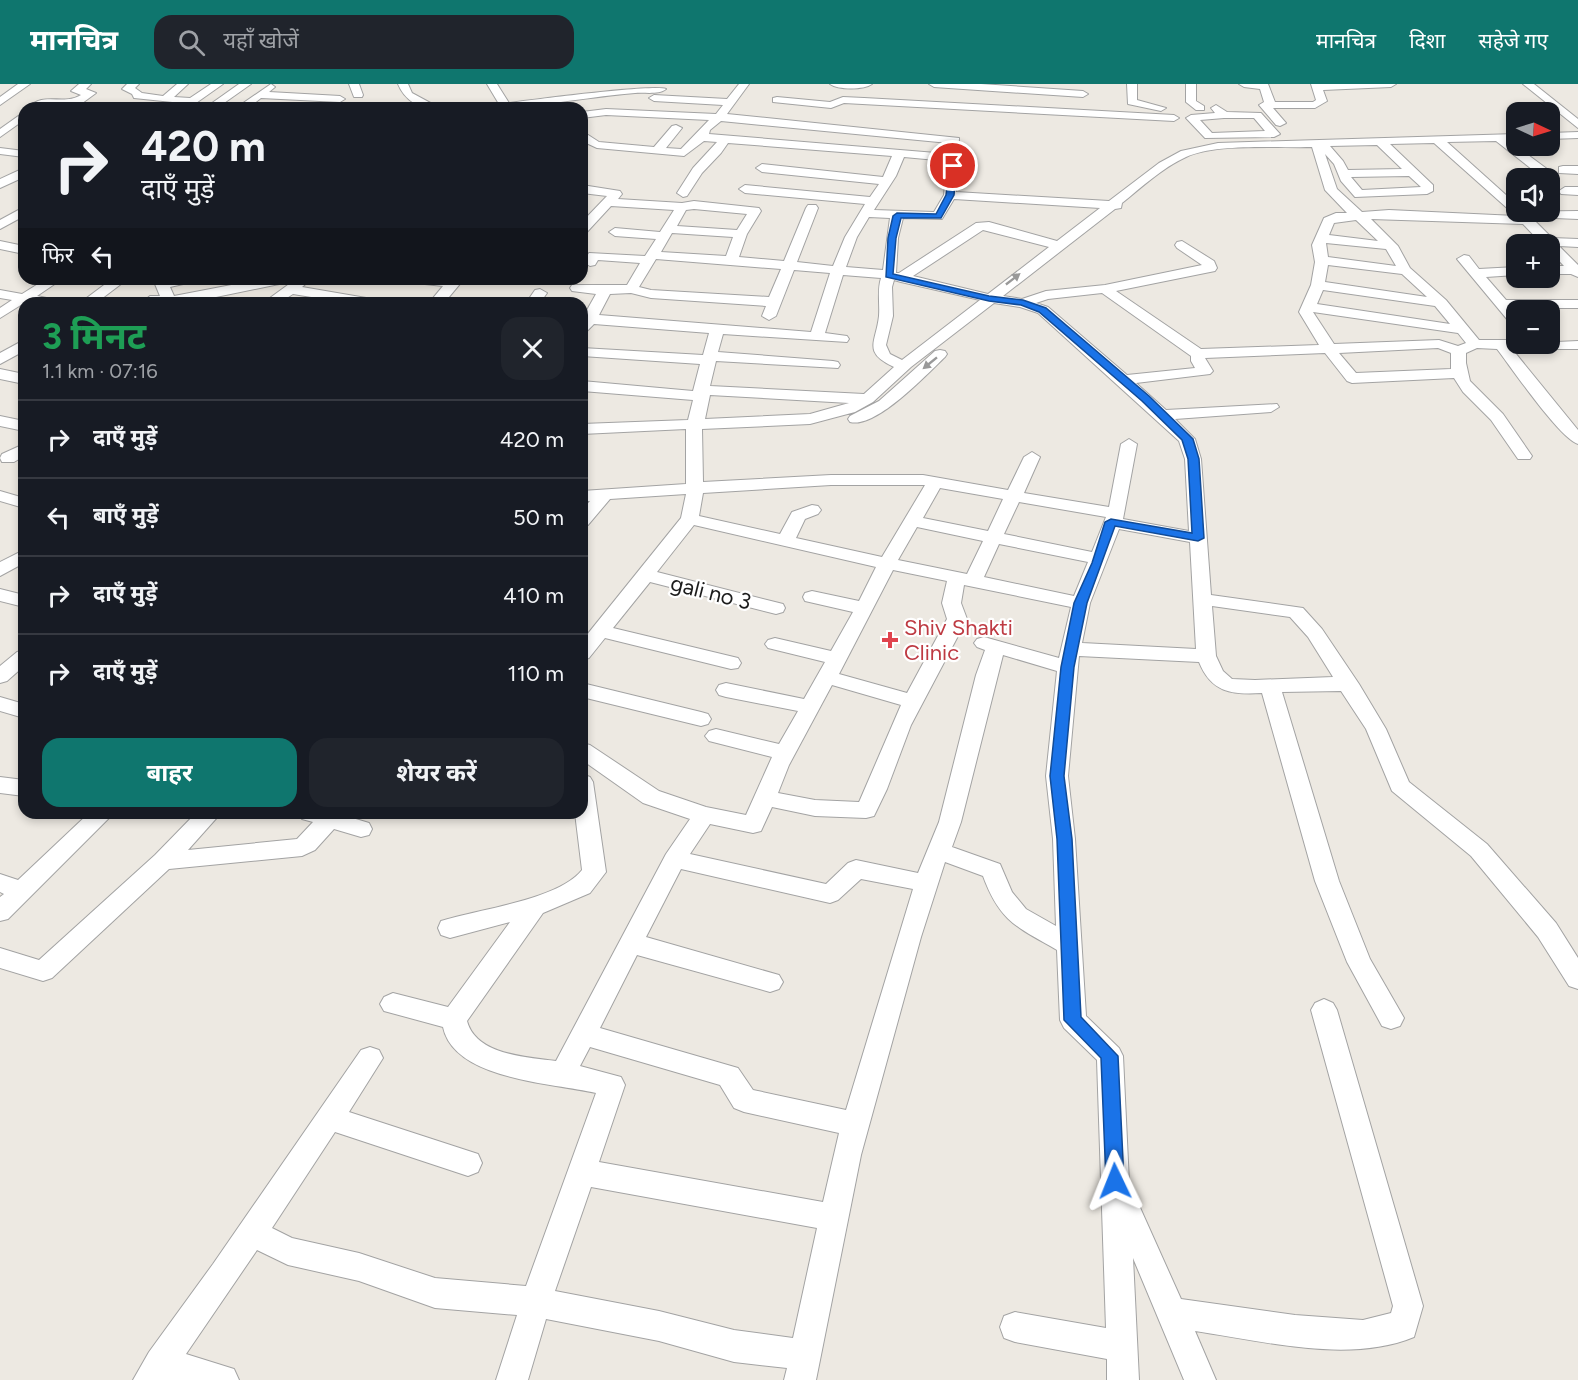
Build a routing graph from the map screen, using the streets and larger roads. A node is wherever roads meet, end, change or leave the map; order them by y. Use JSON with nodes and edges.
{"nodes":[{"id":1,"x":14,"y":84,"type":"edge"},
{"id":2,"x":25,"y":84,"type":"edge"},
{"id":3,"x":86,"y":84,"type":"edge"},
{"id":4,"x":134,"y":84,"type":"edge"},
{"id":5,"x":183,"y":84,"type":"edge"},
{"id":6,"x":218,"y":84,"type":"edge"},
{"id":7,"x":246,"y":84,"type":"edge"},
{"id":8,"x":354,"y":84,"type":"edge"},
{"id":9,"x":403,"y":84,"type":"edge"},
{"id":10,"x":738,"y":84,"type":"edge"},
{"id":11,"x":744,"y":84,"type":"edge"},
{"id":12,"x":835,"y":84,"type":"edge"},
{"id":13,"x":867,"y":84,"type":"edge"},
{"id":14,"x":934,"y":84,"type":"edge"},
{"id":15,"x":1132,"y":84,"type":"edge"},
{"id":16,"x":1191,"y":84,"type":"edge"},
{"id":17,"x":1244,"y":84,"type":"edge"},
{"id":18,"x":1375,"y":84,"type":"edge"},
{"id":19,"x":1390,"y":84,"type":"edge"},
{"id":20,"x":1528,"y":84,"type":"edge"},
{"id":21,"x":968,"y":85,"type":"edge"},
{"id":22,"x":1263,"y":85,"type":"edge"},
{"id":23,"x":1317,"y":85,"type":"edge"},
{"id":24,"x":632,"y":87,"type":"edge"},
{"id":25,"x":789,"y":87,"type":"dead end"},
{"id":26,"x":1020,"y":87,"type":"edge"},
{"id":27,"x":1084,"y":89,"type":"edge"},
{"id":28,"x":267,"y":90,"type":"edge"},
{"id":29,"x":659,"y":93,"type":"edge"},
{"id":30,"x":0,"y":94,"type":"edge"},
{"id":31,"x":358,"y":95,"type":"dead end"},
{"id":32,"x":323,"y":96,"type":"edge"},
{"id":33,"x":591,"y":96,"type":"junction"},
{"id":34,"x":165,"y":99,"type":"junction"},
{"id":35,"x":777,"y":100,"type":"junction"},
{"id":36,"x":192,"y":101,"type":"joint"},
{"id":37,"x":864,"y":101,"type":"junction"},
{"id":38,"x":0,"y":102,"type":"edge"},
{"id":39,"x":80,"y":102,"type":"edge"},
{"id":40,"x":219,"y":102,"type":"edge"},
{"id":41,"x":249,"y":102,"type":"edge"},
{"id":42,"x":423,"y":102,"type":"edge"},
{"id":43,"x":570,"y":102,"type":"edge"},
{"id":44,"x":729,"y":102,"type":"junction"},
{"id":45,"x":1125,"y":103,"type":"junction"},
{"id":46,"x":1267,"y":105,"type":"junction"},
{"id":47,"x":1200,"y":108,"type":"junction"},
{"id":48,"x":1223,"y":111,"type":"junction"},
{"id":49,"x":910,"y":113,"type":"junction"},
{"id":50,"x":588,"y":114,"type":"edge"},
{"id":51,"x":641,"y":114,"type":"junction"},
{"id":52,"x":719,"y":117,"type":"junction"},
{"id":53,"x":1174,"y":118,"type":"junction"},
{"id":54,"x":18,"y":120,"type":"edge"},
{"id":55,"x":758,"y":121,"type":"junction"},
{"id":56,"x":616,"y":124,"type":"dead end"},
{"id":57,"x":1578,"y":124,"type":"edge"},
{"id":58,"x":822,"y":126,"type":"junction"},
{"id":59,"x":684,"y":129,"type":"junction"},
{"id":60,"x":850,"y":130,"type":"junction"},
{"id":61,"x":0,"y":134,"type":"edge"},
{"id":62,"x":18,"y":134,"type":"edge"},
{"id":63,"x":902,"y":134,"type":"junction"},
{"id":64,"x":1292,"y":135,"type":"junction"},
{"id":65,"x":1572,"y":135,"type":"edge"},
{"id":66,"x":725,"y":138,"type":"junction"},
{"id":67,"x":1250,"y":140,"type":"junction"},
{"id":68,"x":1438,"y":140,"type":"junction"},
{"id":69,"x":1506,"y":140,"type":"edge"},
{"id":70,"x":588,"y":141,"type":"edge"},
{"id":71,"x":782,"y":142,"type":"junction"},
{"id":72,"x":1380,"y":142,"type":"junction"},
{"id":73,"x":1506,"y":144,"type":"edge"},
{"id":74,"x":1578,"y":144,"type":"edge"},
{"id":75,"x":813,"y":145,"type":"junction"},
{"id":76,"x":1321,"y":147,"type":"junction"},
{"id":77,"x":657,"y":151,"type":"junction"},
{"id":78,"x":1470,"y":151,"type":"dead end"},
{"id":79,"x":12,"y":153,"type":"edge"},
{"id":80,"x":899,"y":154,"type":"junction"},
{"id":81,"x":1527,"y":156,"type":"edge"},
{"id":82,"x":953,"y":158,"type":"junction"},
{"id":83,"x":0,"y":159,"type":"edge"},
{"id":84,"x":762,"y":168,"type":"junction"},
{"id":85,"x":1539,"y":168,"type":"edge"},
{"id":86,"x":1563,"y":170,"type":"dead end"},
{"id":87,"x":1578,"y":170,"type":"edge"},
{"id":88,"x":1412,"y":172,"type":"junction"},
{"id":89,"x":18,"y":174,"type":"edge"},
{"id":90,"x":1343,"y":174,"type":"junction"},
{"id":91,"x":885,"y":181,"type":"junction"},
{"id":92,"x":0,"y":184,"type":"edge"},
{"id":93,"x":683,"y":193,"type":"dead end"},
{"id":94,"x":588,"y":195,"type":"edge"},
{"id":95,"x":950,"y":195,"type":"junction"},
{"id":96,"x":1506,"y":200,"type":"edge"},
{"id":97,"x":872,"y":201,"type":"junction"},
{"id":98,"x":1110,"y":204,"type":"junction"},
{"id":99,"x":600,"y":206,"type":"edge"},
{"id":100,"x":682,"y":207,"type":"junction"},
{"id":101,"x":1125,"y":207,"type":"junction"},
{"id":102,"x":812,"y":208,"type":"dead end"},
{"id":103,"x":0,"y":213,"type":"edge"},
{"id":104,"x":864,"y":213,"type":"junction"},
{"id":105,"x":1506,"y":213,"type":"edge"},
{"id":106,"x":1560,"y":214,"type":"edge"},
{"id":107,"x":18,"y":215,"type":"edge"},
{"id":108,"x":1578,"y":215,"type":"edge"},
{"id":109,"x":18,"y":216,"type":"edge"},
{"id":110,"x":897,"y":216,"type":"junction"},
{"id":111,"x":1360,"y":217,"type":"junction"},
{"id":112,"x":588,"y":221,"type":"edge"},
{"id":113,"x":1529,"y":222,"type":"edge"},
{"id":114,"x":0,"y":225,"type":"edge"},
{"id":115,"x":615,"y":232,"type":"dead end"},
{"id":116,"x":668,"y":232,"type":"junction"},
{"id":117,"x":741,"y":234,"type":"junction"},
{"id":118,"x":1540,"y":234,"type":"edge"},
{"id":119,"x":1322,"y":238,"type":"junction"},
{"id":120,"x":1560,"y":242,"type":"edge"},
{"id":121,"x":1578,"y":243,"type":"edge"},
{"id":122,"x":0,"y":245,"type":"edge"},
{"id":123,"x":1057,"y":245,"type":"junction"},
{"id":124,"x":1182,"y":245,"type":"dead end"},
{"id":125,"x":1390,"y":246,"type":"junction"},
{"id":126,"x":18,"y":249,"type":"edge"},
{"id":127,"x":1560,"y":254,"type":"edge"},
{"id":128,"x":650,"y":258,"type":"junction"},
{"id":129,"x":1464,"y":259,"type":"dead end"},
{"id":130,"x":731,"y":260,"type":"junction"},
{"id":131,"x":1322,"y":260,"type":"junction"},
{"id":132,"x":590,"y":262,"type":"dead end"},
{"id":133,"x":789,"y":266,"type":"junction"},
{"id":134,"x":1574,"y":267,"type":"edge"},
{"id":135,"x":837,"y":270,"type":"junction"},
{"id":136,"x":1407,"y":271,"type":"junction"},
{"id":137,"x":1506,"y":271,"type":"edge"},
{"id":138,"x":1475,"y":273,"type":"junction"},
{"id":139,"x":895,"y":277,"type":"junction"},
{"id":140,"x":46,"y":285,"type":"edge"},
{"id":141,"x":112,"y":285,"type":"edge"},
{"id":142,"x":281,"y":285,"type":"edge"},
{"id":143,"x":286,"y":285,"type":"edge"},
{"id":144,"x":291,"y":285,"type":"edge"},
{"id":145,"x":452,"y":285,"type":"edge"},
{"id":146,"x":1318,"y":285,"type":"junction"},
{"id":147,"x":577,"y":288,"type":"dead end"},
{"id":148,"x":632,"y":289,"type":"junction"},
{"id":149,"x":1105,"y":289,"type":"junction"},
{"id":150,"x":605,"y":290,"type":"junction"},
{"id":151,"x":0,"y":294,"type":"edge"},
{"id":152,"x":18,"y":297,"type":"edge"},
{"id":153,"x":29,"y":297,"type":"edge"},
{"id":154,"x":95,"y":297,"type":"edge"},
{"id":155,"x":206,"y":297,"type":"edge"},
{"id":156,"x":275,"y":297,"type":"edge"},
{"id":157,"x":345,"y":297,"type":"edge"},
{"id":158,"x":441,"y":297,"type":"edge"},
{"id":159,"x":1006,"y":301,"type":"junction"},
{"id":160,"x":775,"y":302,"type":"junction"},
{"id":161,"x":1441,"y":303,"type":"junction"},
{"id":162,"x":18,"y":304,"type":"edge"},
{"id":163,"x":1503,"y":304,"type":"junction"},
{"id":164,"x":1578,"y":304,"type":"edge"},
{"id":165,"x":1309,"y":308,"type":"junction"},
{"id":166,"x":1506,"y":308,"type":"edge"},
{"id":167,"x":3,"y":313,"type":"edge"},
{"id":168,"x":18,"y":314,"type":"edge"},
{"id":169,"x":588,"y":320,"type":"edge"},
{"id":170,"x":588,"y":323,"type":"edge"},
{"id":171,"x":717,"y":330,"type":"junction"},
{"id":172,"x":1464,"y":330,"type":"junction"},
{"id":173,"x":763,"y":333,"type":"junction"},
{"id":174,"x":816,"y":338,"type":"junction"},
{"id":175,"x":842,"y":339,"type":"dead end"},
{"id":176,"x":1475,"y":344,"type":"junction"},
{"id":177,"x":1501,"y":344,"type":"junction"},
{"id":178,"x":1506,"y":344,"type":"edge"},
{"id":179,"x":1560,"y":346,"type":"edge"},
{"id":180,"x":18,"y":348,"type":"edge"},
{"id":181,"x":1575,"y":348,"type":"edge"},
{"id":182,"x":1329,"y":349,"type":"junction"},
{"id":183,"x":1459,"y":351,"type":"junction"},
{"id":184,"x":588,"y":352,"type":"edge"},
{"id":185,"x":1198,"y":354,"type":"junction"},
{"id":186,"x":710,"y":358,"type":"junction"},
{"id":187,"x":0,"y":360,"type":"edge"},
{"id":188,"x":833,"y":365,"type":"dead end"},
{"id":189,"x":903,"y":366,"type":"junction"},
{"id":190,"x":1459,"y":373,"type":"junction"},
{"id":191,"x":0,"y":374,"type":"edge"},
{"id":192,"x":18,"y":378,"type":"edge"},
{"id":193,"x":1124,"y":380,"type":"junction"},
{"id":194,"x":588,"y":386,"type":"edge"},
{"id":195,"x":702,"y":393,"type":"junction"},
{"id":196,"x":868,"y":399,"type":"junction"},
{"id":197,"x":1271,"y":407,"type":"dead end"},
{"id":198,"x":1162,"y":415,"type":"junction"},
{"id":199,"x":0,"y":421,"type":"edge"},
{"id":200,"x":18,"y":425,"type":"edge"},
{"id":201,"x":588,"y":429,"type":"edge"},
{"id":202,"x":694,"y":430,"type":"junction"},
{"id":203,"x":588,"y":439,"type":"edge"},
{"id":204,"x":1578,"y":439,"type":"edge"},
{"id":205,"x":1129,"y":444,"type":"dead end"},
{"id":206,"x":18,"y":452,"type":"edge"},
{"id":207,"x":1524,"y":456,"type":"dead end"},
{"id":208,"x":1032,"y":457,"type":"dead end"},
{"id":209,"x":8,"y":458,"type":"dead end"},
{"id":210,"x":936,"y":481,"type":"junction"},
{"id":211,"x":694,"y":488,"type":"junction"},
{"id":212,"x":604,"y":495,"type":"junction"},
{"id":213,"x":1015,"y":495,"type":"junction"},
{"id":214,"x":0,"y":496,"type":"edge"},
{"id":215,"x":588,"y":496,"type":"edge"},
{"id":216,"x":18,"y":501,"type":"edge"},
{"id":217,"x":812,"y":510,"type":"dead end"},
{"id":218,"x":588,"y":514,"type":"edge"},
{"id":219,"x":1113,"y":518,"type":"junction"},
{"id":220,"x":690,"y":519,"type":"junction"},
{"id":221,"x":911,"y":520,"type":"junction"},
{"id":222,"x":993,"y":537,"type":"junction"},
{"id":223,"x":1198,"y":538,"type":"junction"},
{"id":224,"x":785,"y":541,"type":"junction"},
{"id":225,"x":18,"y":542,"type":"edge"},
{"id":226,"x":0,"y":553,"type":"edge"},
{"id":227,"x":1099,"y":558,"type":"junction"},
{"id":228,"x":18,"y":559,"type":"edge"},
{"id":229,"x":887,"y":563,"type":"junction"},
{"id":230,"x":0,"y":570,"type":"edge"},
{"id":231,"x":645,"y":575,"type":"junction"},
{"id":232,"x":965,"y":579,"type":"junction"},
{"id":233,"x":0,"y":595,"type":"edge"},
{"id":234,"x":812,"y":597,"type":"dead end"},
{"id":235,"x":1202,"y":599,"type":"junction"},
{"id":236,"x":18,"y":600,"type":"edge"},
{"id":237,"x":1081,"y":603,"type":"junction"},
{"id":238,"x":776,"y":608,"type":"dead end"},
{"id":239,"x":864,"y":608,"type":"junction"},
{"id":240,"x":600,"y":631,"type":"junction"},
{"id":241,"x":775,"y":644,"type":"dead end"},
{"id":242,"x":588,"y":646,"type":"edge"},
{"id":243,"x":1206,"y":656,"type":"junction"},
{"id":244,"x":14,"y":657,"type":"edge"},
{"id":245,"x":1069,"y":658,"type":"junction"},
{"id":246,"x":730,"y":663,"type":"dead end"},
{"id":247,"x":832,"y":668,"type":"junction"},
{"id":248,"x":0,"y":676,"type":"edge"},
{"id":249,"x":1349,"y":684,"type":"junction"},
{"id":250,"x":1270,"y":686,"type":"junction"},
{"id":251,"x":726,"y":690,"type":"dead end"},
{"id":252,"x":588,"y":692,"type":"edge"},
{"id":253,"x":915,"y":702,"type":"junction"},
{"id":254,"x":0,"y":704,"type":"edge"},
{"id":255,"x":810,"y":707,"type":"junction"},
{"id":256,"x":18,"y":709,"type":"edge"},
{"id":257,"x":701,"y":720,"type":"dead end"},
{"id":258,"x":716,"y":736,"type":"dead end"},
{"id":259,"x":785,"y":753,"type":"junction"},
{"id":260,"x":588,"y":754,"type":"edge"},
{"id":261,"x":0,"y":785,"type":"edge"},
{"id":262,"x":18,"y":787,"type":"edge"},
{"id":263,"x":765,"y":798,"type":"junction"},
{"id":264,"x":704,"y":815,"type":"junction"},
{"id":265,"x":90,"y":819,"type":"edge"},
{"id":266,"x":204,"y":819,"type":"edge"},
{"id":267,"x":318,"y":819,"type":"edge"},
{"id":268,"x":329,"y":819,"type":"edge"},
{"id":269,"x":587,"y":819,"type":"edge"},
{"id":270,"x":362,"y":829,"type":"dead end"},
{"id":271,"x":939,"y":850,"type":"junction"},
{"id":272,"x":675,"y":859,"type":"junction"},
{"id":273,"x":163,"y":861,"type":"junction"},
{"id":274,"x":926,"y":883,"type":"junction"},
{"id":275,"x":11,"y":887,"type":"edge"},
{"id":276,"x":535,"y":906,"type":"junction"},
{"id":277,"x":0,"y":912,"type":"edge"},
{"id":278,"x":450,"y":928,"type":"dead end"},
{"id":279,"x":631,"y":943,"type":"junction"},
{"id":280,"x":1070,"y":945,"type":"junction"},
{"id":281,"x":0,"y":958,"type":"edge"},
{"id":282,"x":1578,"y":979,"type":"edge"},
{"id":283,"x":770,"y":982,"type":"dead end"},
{"id":284,"x":393,"y":1004,"type":"dead end"},
{"id":285,"x":1324,"y":1010,"type":"dead end"},
{"id":286,"x":1391,"y":1018,"type":"dead end"},
{"id":287,"x":454,"y":1019,"type":"junction"},
{"id":288,"x":583,"y":1034,"type":"junction"},
{"id":289,"x":370,"y":1058,"type":"dead end"},
{"id":290,"x":563,"y":1074,"type":"junction"},
{"id":291,"x":329,"y":1118,"type":"junction"},
{"id":292,"x":857,"y":1125,"type":"junction"},
{"id":293,"x":468,"y":1163,"type":"dead end"},
{"id":294,"x":581,"y":1172,"type":"junction"},
{"id":295,"x":1115,"y":1181,"type":"junction"},
{"id":296,"x":835,"y":1218,"type":"junction"},
{"id":297,"x":251,"y":1232,"type":"junction"},
{"id":298,"x":536,"y":1302,"type":"junction"},
{"id":299,"x":1171,"y":1313,"type":"junction"},
{"id":300,"x":1015,"y":1327,"type":"dead end"},
{"id":301,"x":1121,"y":1346,"type":"junction"},
{"id":302,"x":802,"y":1367,"type":"edge"},
{"id":303,"x":155,"y":1371,"type":"edge"},
{"id":304,"x":223,"y":1380,"type":"edge"},
{"id":305,"x":512,"y":1380,"type":"edge"},
{"id":306,"x":1123,"y":1380,"type":"edge"},
{"id":307,"x":1200,"y":1380,"type":"edge"}],
"edges":[{"from":1,"to":30,"type":"street"},
{"from":2,"to":38,"type":"street"},
{"from":3,"to":39,"type":"street"},
{"from":4,"to":34,"type":"street"},
{"from":5,"to":34,"type":"street"},
{"from":6,"to":36,"type":"street"},
{"from":7,"to":40,"type":"street"},
{"from":8,"to":31,"type":"street"},
{"from":9,"to":42,"type":"street"},
{"from":10,"to":11,"type":"street"},
{"from":11,"to":44,"type":"street"},
{"from":12,"to":13,"type":"street"},
{"from":14,"to":21,"type":"street"},
{"from":15,"to":45,"type":"street"},
{"from":16,"to":47,"type":"street"},
{"from":17,"to":22,"type":"street"},
{"from":18,"to":19,"type":"street"},
{"from":18,"to":23,"type":"street"},
{"from":20,"to":57,"type":"street"},
{"from":21,"to":26,"type":"street"},
{"from":22,"to":46,"type":"street"},
{"from":23,"to":46,"type":"street"},
{"from":24,"to":29,"type":"street"},
{"from":24,"to":33,"type":"street"},
{"from":25,"to":35,"type":"street"},
{"from":26,"to":27,"type":"street"},
{"from":27,"to":45,"type":"street"},
{"from":28,"to":32,"type":"street"},
{"from":28,"to":41,"type":"street"},
{"from":29,"to":33,"type":"street"},
{"from":29,"to":44,"type":"street"},
{"from":29,"to":51,"type":"street"},
{"from":33,"to":43,"type":"street"},
{"from":34,"to":36,"type":"street"},
{"from":35,"to":37,"type":"street"},
{"from":35,"to":55,"type":"street"},
{"from":37,"to":49,"type":"street"},
{"from":37,"to":60,"type":"street"},
{"from":44,"to":52,"type":"street"},
{"from":45,"to":53,"type":"street"},
{"from":46,"to":48,"type":"street"},
{"from":46,"to":64,"type":"street"},
{"from":47,"to":48,"type":"street"},
{"from":47,"to":53,"type":"street"},
{"from":48,"to":67,"type":"street"},
{"from":48,"to":67,"type":"street"},
{"from":49,"to":53,"type":"street"},
{"from":49,"to":63,"type":"street"},
{"from":50,"to":51,"type":"street"},
{"from":51,"to":52,"type":"street"},
{"from":52,"to":55,"type":"street"},
{"from":52,"to":59,"type":"street"},
{"from":54,"to":61,"type":"street"},
{"from":55,"to":58,"type":"street"},
{"from":56,"to":59,"type":"street"},
{"from":58,"to":60,"type":"street"},
{"from":58,"to":75,"type":"street"},
{"from":59,"to":66,"type":"street"},
{"from":59,"to":77,"type":"street"},
{"from":59,"to":77,"type":"street"},
{"from":60,"to":63,"type":"street"},
{"from":61,"to":62,"type":"street"},
{"from":63,"to":82,"type":"street"},
{"from":64,"to":67,"type":"street"},
{"from":64,"to":72,"type":"street"},
{"from":65,"to":74,"type":"street"},
{"from":66,"to":71,"type":"street"},
{"from":66,"to":93,"type":"street"},
{"from":67,"to":98,"type":"street"},
{"from":68,"to":69,"type":"street"},
{"from":68,"to":72,"type":"street"},
{"from":68,"to":96,"type":"street"},
{"from":70,"to":77,"type":"street"},
{"from":71,"to":75,"type":"street"},
{"from":71,"to":84,"type":"street"},
{"from":72,"to":76,"type":"street"},
{"from":72,"to":88,"type":"street"},
{"from":73,"to":78,"type":"street"},
{"from":75,"to":80,"type":"street"},
{"from":76,"to":90,"type":"street"},
{"from":76,"to":101,"type":"street"},
{"from":76,"to":111,"type":"street"},
{"from":79,"to":83,"type":"street"},
{"from":80,"to":82,"type":"street"},
{"from":80,"to":91,"type":"street"},
{"from":81,"to":85,"type":"street"},
{"from":82,"to":95,"type":"street"},
{"from":84,"to":91,"type":"street"},
{"from":84,"to":97,"type":"street"},
{"from":86,"to":87,"type":"street"},
{"from":88,"to":90,"type":"street"},
{"from":88,"to":90,"type":"street"},
{"from":89,"to":92,"type":"street"},
{"from":91,"to":97,"type":"street"},
{"from":94,"to":99,"type":"street"},
{"from":95,"to":98,"type":"street"},
{"from":95,"to":110,"type":"street"},
{"from":97,"to":104,"type":"street"},
{"from":98,"to":101,"type":"street"},
{"from":98,"to":123,"type":"street"},
{"from":99,"to":100,"type":"street"},
{"from":99,"to":112,"type":"street"},
{"from":100,"to":116,"type":"street"},
{"from":100,"to":117,"type":"street"},
{"from":101,"to":159,"type":"street"},
{"from":102,"to":133,"type":"street"},
{"from":103,"to":107,"type":"street"},
{"from":104,"to":110,"type":"street"},
{"from":104,"to":135,"type":"street"},
{"from":105,"to":111,"type":"street"},
{"from":106,"to":108,"type":"street"},
{"from":109,"to":114,"type":"street"},
{"from":110,"to":139,"type":"street"},
{"from":111,"to":119,"type":"street"},
{"from":111,"to":125,"type":"street"},
{"from":113,"to":118,"type":"street"},
{"from":115,"to":116,"type":"street"},
{"from":116,"to":117,"type":"street"},
{"from":116,"to":128,"type":"street"},
{"from":117,"to":130,"type":"street"},
{"from":119,"to":125,"type":"street"},
{"from":119,"to":131,"type":"street"},
{"from":120,"to":121,"type":"street"},
{"from":122,"to":126,"type":"street"},
{"from":123,"to":139,"type":"street"},
{"from":159,"to":123,"type":"street","one_way":true},
{"from":124,"to":149,"type":"street"},
{"from":125,"to":136,"type":"street"},
{"from":127,"to":134,"type":"street"},
{"from":128,"to":130,"type":"street"},
{"from":128,"to":132,"type":"street"},
{"from":128,"to":148,"type":"street"},
{"from":129,"to":138,"type":"street"},
{"from":130,"to":133,"type":"street"},
{"from":131,"to":136,"type":"street"},
{"from":131,"to":146,"type":"street"},
{"from":133,"to":135,"type":"street"},
{"from":133,"to":160,"type":"street"},
{"from":135,"to":139,"type":"street"},
{"from":135,"to":174,"type":"street"},
{"from":136,"to":161,"type":"street"},
{"from":137,"to":138,"type":"street"},
{"from":138,"to":163,"type":"street"},
{"from":139,"to":159,"type":"street"},
{"from":139,"to":189,"type":"street"},
{"from":140,"to":153,"type":"street"},
{"from":141,"to":154,"type":"street"},
{"from":142,"to":155,"type":"street"},
{"from":143,"to":156,"type":"street"},
{"from":144,"to":157,"type":"street"},
{"from":145,"to":158,"type":"street"},
{"from":146,"to":161,"type":"street"},
{"from":146,"to":165,"type":"street"},
{"from":147,"to":150,"type":"street"},
{"from":148,"to":150,"type":"street"},
{"from":148,"to":160,"type":"street"},
{"from":149,"to":159,"type":"street"},
{"from":149,"to":185,"type":"street"},
{"from":150,"to":169,"type":"street"},
{"from":151,"to":152,"type":"street"},
{"from":159,"to":189,"type":"street"},
{"from":159,"to":193,"type":"street"},
{"from":159,"to":202,"type":"street","one_way":true},
{"from":160,"to":173,"type":"street"},
{"from":161,"to":172,"type":"street"},
{"from":162,"to":167,"type":"street"},
{"from":163,"to":164,"type":"street"},
{"from":163,"to":166,"type":"street"},
{"from":165,"to":172,"type":"street"},
{"from":165,"to":182,"type":"street"},
{"from":167,"to":168,"type":"street"},
{"from":170,"to":171,"type":"street"},
{"from":171,"to":173,"type":"street"},
{"from":171,"to":186,"type":"street"},
{"from":172,"to":176,"type":"street"},
{"from":173,"to":174,"type":"street"},
{"from":174,"to":175,"type":"street"},
{"from":176,"to":177,"type":"street"},
{"from":176,"to":183,"type":"street"},
{"from":177,"to":178,"type":"street"},
{"from":177,"to":204,"type":"street"},
{"from":179,"to":181,"type":"street"},
{"from":180,"to":187,"type":"street"},
{"from":182,"to":183,"type":"street"},
{"from":182,"to":185,"type":"street"},
{"from":182,"to":190,"type":"street"},
{"from":183,"to":190,"type":"street"},
{"from":184,"to":186,"type":"street"},
{"from":185,"to":193,"type":"street"},
{"from":186,"to":188,"type":"street"},
{"from":186,"to":195,"type":"street"},
{"from":189,"to":196,"type":"street"},
{"from":190,"to":207,"type":"street"},
{"from":191,"to":192,"type":"street"},
{"from":193,"to":198,"type":"street"},
{"from":194,"to":195,"type":"street"},
{"from":195,"to":196,"type":"street"},
{"from":195,"to":202,"type":"street"},
{"from":196,"to":202,"type":"street"},
{"from":197,"to":198,"type":"street"},
{"from":198,"to":223,"type":"street"},
{"from":199,"to":200,"type":"street"},
{"from":201,"to":202,"type":"street"},
{"from":202,"to":203,"type":"street"},
{"from":202,"to":211,"type":"street"},
{"from":205,"to":219,"type":"street"},
{"from":206,"to":209,"type":"street"},
{"from":208,"to":213,"type":"street"},
{"from":210,"to":211,"type":"street"},
{"from":210,"to":213,"type":"street"},
{"from":210,"to":221,"type":"street"},
{"from":211,"to":212,"type":"street"},
{"from":211,"to":220,"type":"street"},
{"from":212,"to":215,"type":"street"},
{"from":212,"to":218,"type":"street"},
{"from":213,"to":219,"type":"street"},
{"from":213,"to":222,"type":"street"},
{"from":214,"to":216,"type":"street"},
{"from":217,"to":224,"type":"street"},
{"from":219,"to":223,"type":"street"},
{"from":219,"to":227,"type":"street"},
{"from":220,"to":224,"type":"street"},
{"from":220,"to":231,"type":"street"},
{"from":221,"to":222,"type":"street"},
{"from":221,"to":229,"type":"street"},
{"from":222,"to":227,"type":"street"},
{"from":222,"to":232,"type":"street"},
{"from":223,"to":235,"type":"street"},
{"from":224,"to":229,"type":"street"},
{"from":225,"to":226,"type":"street"},
{"from":227,"to":237,"type":"street"},
{"from":228,"to":230,"type":"street"},
{"from":229,"to":232,"type":"street"},
{"from":229,"to":239,"type":"street"},
{"from":231,"to":238,"type":"street","name":"gali no 3"},
{"from":231,"to":240,"type":"street"},
{"from":232,"to":237,"type":"street"},
{"from":232,"to":253,"type":"street"},
{"from":233,"to":236,"type":"street"},
{"from":234,"to":239,"type":"street"},
{"from":235,"to":243,"type":"street"},
{"from":235,"to":249,"type":"street"},
{"from":237,"to":245,"type":"street"},
{"from":239,"to":247,"type":"street"},
{"from":240,"to":242,"type":"street"},
{"from":240,"to":246,"type":"street"},
{"from":241,"to":247,"type":"street"},
{"from":243,"to":245,"type":"street"},
{"from":243,"to":250,"type":"street"},
{"from":244,"to":248,"type":"street"},
{"from":245,"to":271,"type":"street"},
{"from":245,"to":280,"type":"street"},
{"from":247,"to":253,"type":"street"},
{"from":247,"to":255,"type":"street"},
{"from":249,"to":250,"type":"street"},
{"from":249,"to":282,"type":"street"},
{"from":250,"to":286,"type":"street"},
{"from":251,"to":255,"type":"street"},
{"from":252,"to":257,"type":"street"},
{"from":253,"to":263,"type":"street"},
{"from":254,"to":256,"type":"street"},
{"from":255,"to":259,"type":"street"},
{"from":258,"to":259,"type":"street"},
{"from":259,"to":263,"type":"street"},
{"from":260,"to":264,"type":"street"},
{"from":261,"to":262,"type":"street"},
{"from":263,"to":264,"type":"street"},
{"from":264,"to":272,"type":"street"},
{"from":265,"to":275,"type":"street"},
{"from":266,"to":273,"type":"street"},
{"from":267,"to":273,"type":"street"},
{"from":268,"to":270,"type":"street"},
{"from":269,"to":276,"type":"street"},
{"from":271,"to":274,"type":"street"},
{"from":271,"to":280,"type":"street"},
{"from":272,"to":274,"type":"street"},
{"from":272,"to":279,"type":"street"},
{"from":273,"to":281,"type":"street"},
{"from":274,"to":292,"type":"street"},
{"from":275,"to":277,"type":"street"},
{"from":276,"to":278,"type":"street"},
{"from":276,"to":287,"type":"street"},
{"from":279,"to":283,"type":"street"},
{"from":279,"to":288,"type":"street"},
{"from":280,"to":295,"type":"street"},
{"from":284,"to":287,"type":"street"},
{"from":285,"to":299,"type":"street"},
{"from":287,"to":290,"type":"street"},
{"from":288,"to":290,"type":"street"},
{"from":288,"to":292,"type":"street"},
{"from":289,"to":291,"type":"street"},
{"from":290,"to":294,"type":"street"},
{"from":291,"to":293,"type":"street"},
{"from":291,"to":297,"type":"street"},
{"from":292,"to":296,"type":"street"},
{"from":294,"to":296,"type":"street"},
{"from":294,"to":298,"type":"street"},
{"from":295,"to":299,"type":"street"},
{"from":295,"to":301,"type":"street"},
{"from":296,"to":302,"type":"street"},
{"from":297,"to":298,"type":"street"},
{"from":297,"to":303,"type":"street"},
{"from":298,"to":302,"type":"street"},
{"from":298,"to":305,"type":"street"},
{"from":299,"to":307,"type":"street"},
{"from":300,"to":301,"type":"street"},
{"from":301,"to":306,"type":"street"},
{"from":303,"to":304,"type":"street"}]}
